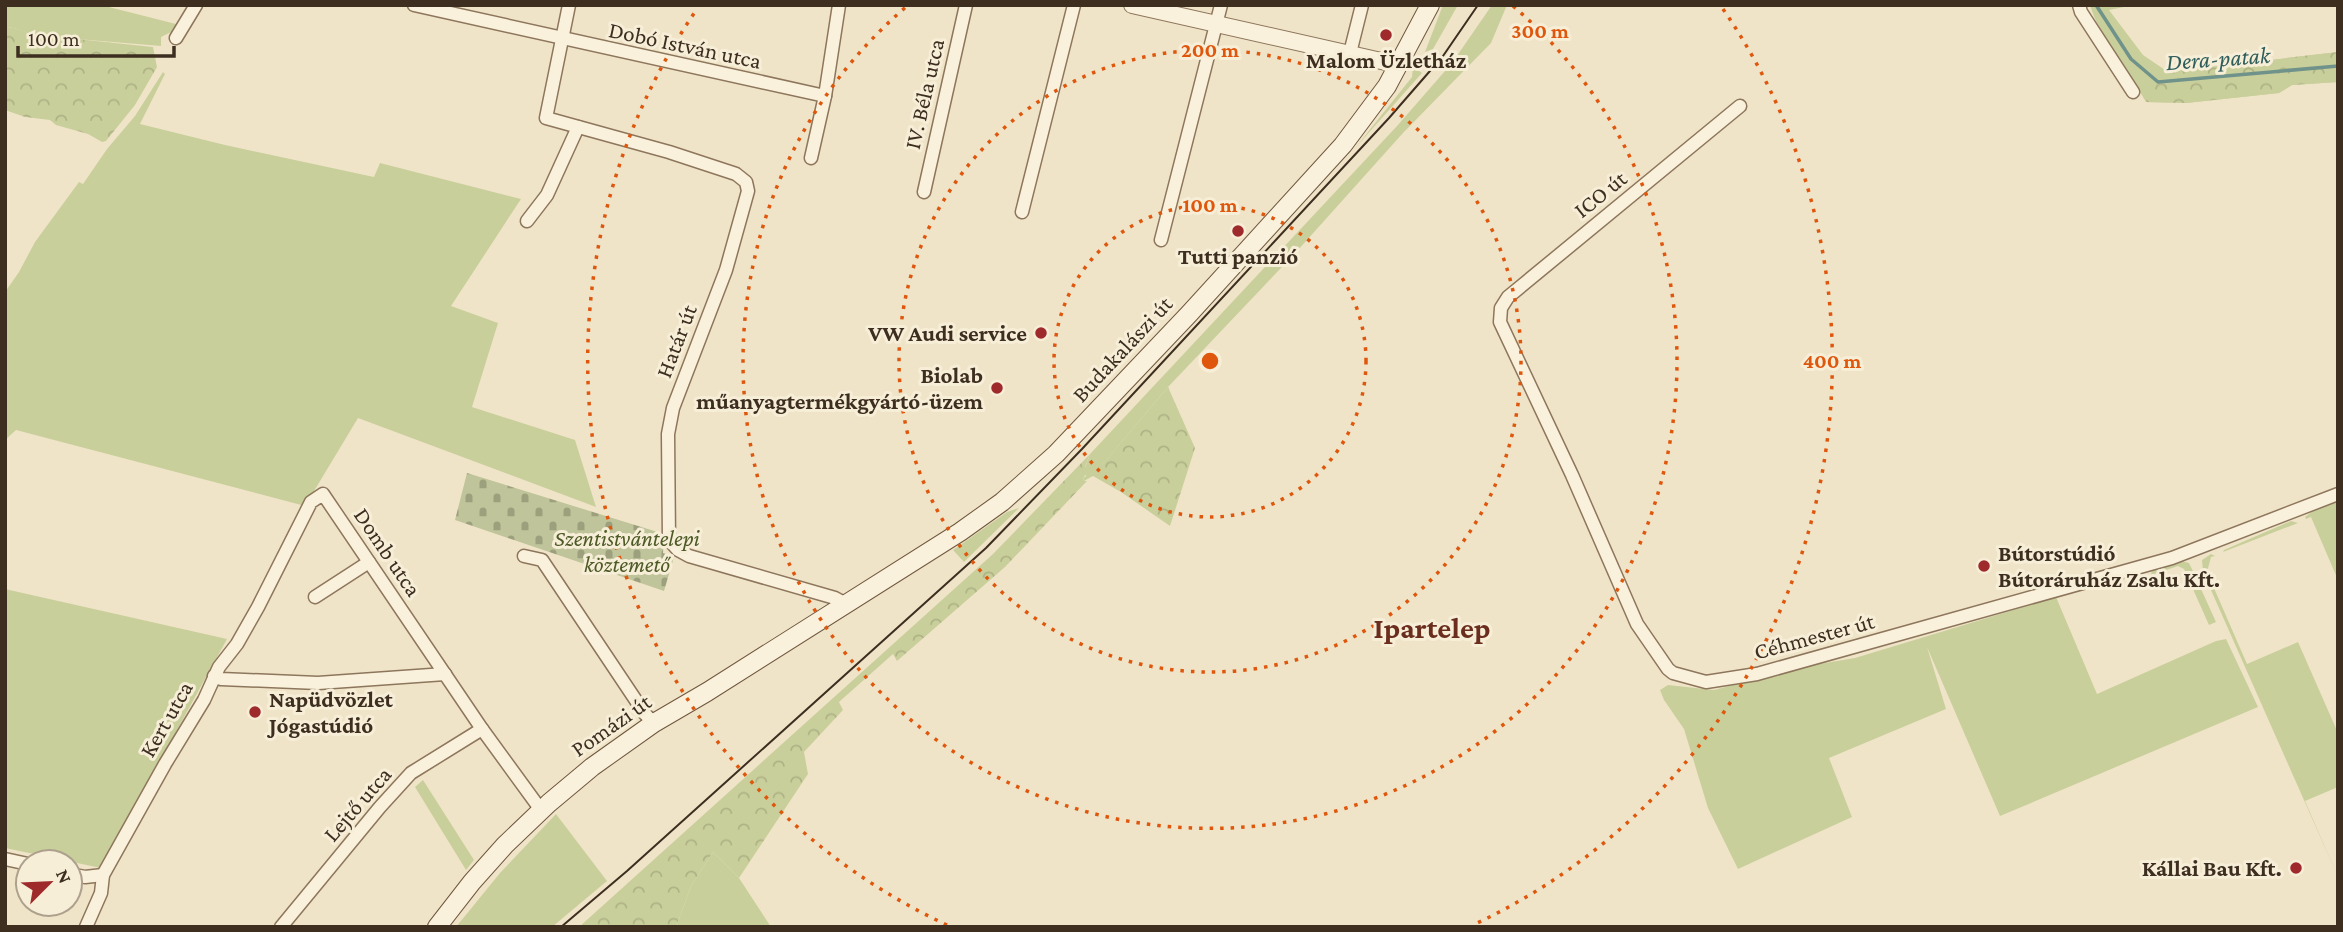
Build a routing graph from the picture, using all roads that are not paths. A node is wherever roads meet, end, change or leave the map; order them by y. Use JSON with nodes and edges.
{"nodes":[{"id":1,"x":196,"y":5,"type":"edge"},
{"id":2,"x":414,"y":5,"type":"edge"},
{"id":3,"x":569,"y":5,"type":"edge"},
{"id":4,"x":839,"y":5,"type":"edge"},
{"id":5,"x":966,"y":5,"type":"edge"},
{"id":6,"x":1074,"y":5,"type":"edge"},
{"id":7,"x":1132,"y":5,"type":"edge"},
{"id":8,"x":1222,"y":5,"type":"edge"},
{"id":9,"x":1362,"y":5,"type":"edge"},
{"id":10,"x":1430,"y":5,"type":"edge"},
{"id":11,"x":2079,"y":5,"type":"edge"},
{"id":12,"x":1217,"y":23,"type":"junction"},
{"id":13,"x":176,"y":38,"type":"dead end"},
{"id":14,"x":563,"y":40,"type":"junction"},
{"id":15,"x":1350,"y":53,"type":"junction"},
{"id":16,"x":1399,"y":65,"type":"junction"},
{"id":17,"x":2133,"y":92,"type":"dead end"},
{"id":18,"x":825,"y":96,"type":"junction"},
{"id":19,"x":1740,"y":106,"type":"dead end"},
{"id":20,"x":578,"y":127,"type":"junction"},
{"id":21,"x":811,"y":158,"type":"dead end"},
{"id":22,"x":924,"y":192,"type":"dead end"},
{"id":23,"x":1022,"y":212,"type":"dead end"},
{"id":24,"x":527,"y":221,"type":"dead end"},
{"id":25,"x":1161,"y":240,"type":"dead end"},
{"id":26,"x":1500,"y":322,"type":"joint"},
{"id":27,"x":2338,"y":494,"type":"edge"},
{"id":28,"x":524,"y":556,"type":"dead end"},
{"id":29,"x":369,"y":562,"type":"junction"},
{"id":30,"x":315,"y":597,"type":"dead end"},
{"id":31,"x":846,"y":604,"type":"junction"},
{"id":32,"x":445,"y":674,"type":"junction"},
{"id":33,"x":214,"y":677,"type":"junction"},
{"id":34,"x":654,"y":723,"type":"junction"},
{"id":35,"x":482,"y":729,"type":"junction"},
{"id":36,"x":541,"y":810,"type":"junction"},
{"id":37,"x":103,"y":875,"type":"junction"},
{"id":38,"x":84,"y":877,"type":"edge"},
{"id":39,"x":86,"y":927,"type":"edge"},
{"id":40,"x":281,"y":927,"type":"edge"},
{"id":41,"x":437,"y":927,"type":"edge"}],
"edges":[{"from":1,"to":13,"type":"street"},
{"from":2,"to":14,"type":"street","name":"Dobó István utca"},
{"from":3,"to":14,"type":"street"},
{"from":4,"to":18,"type":"street"},
{"from":5,"to":22,"type":"street","name":"IV. Béla utca"},
{"from":6,"to":23,"type":"street"},
{"from":7,"to":12,"type":"street"},
{"from":8,"to":12,"type":"street"},
{"from":9,"to":15,"type":"street"},
{"from":10,"to":16,"type":"main road","name":"Budakalászi út"},
{"from":11,"to":17,"type":"street"},
{"from":12,"to":15,"type":"street"},
{"from":12,"to":25,"type":"street"},
{"from":14,"to":18,"type":"street","name":"Dobó István utca"},
{"from":14,"to":20,"type":"street","name":"Határ út"},
{"from":15,"to":16,"type":"street"},
{"from":16,"to":31,"type":"main road","name":"Budakalászi út"},
{"from":18,"to":21,"type":"street"},
{"from":19,"to":26,"type":"street","name":"ICO út"},
{"from":20,"to":24,"type":"street"},
{"from":20,"to":31,"type":"street","name":"Határ út"},
{"from":26,"to":27,"type":"street","name":"Céhmester út"},
{"from":28,"to":34,"type":"street"},
{"from":29,"to":30,"type":"street"},
{"from":29,"to":32,"type":"street","name":"Domb utca"},
{"from":29,"to":33,"type":"street","name":"Domb utca"},
{"from":31,"to":34,"type":"main road","name":"Pomázi út"},
{"from":32,"to":33,"type":"street","name":"Kert utca"},
{"from":32,"to":35,"type":"street","name":"Domb utca"},
{"from":33,"to":37,"type":"street","name":"Kert utca"},
{"from":34,"to":36,"type":"main road","name":"Pomázi út"},
{"from":35,"to":36,"type":"street","name":"Domb utca"},
{"from":35,"to":40,"type":"street","name":"Lejtő utca"},
{"from":36,"to":41,"type":"main road","name":"Pomázi út"},
{"from":37,"to":38,"type":"street"},
{"from":37,"to":39,"type":"street","name":"Kert utca"}]}
